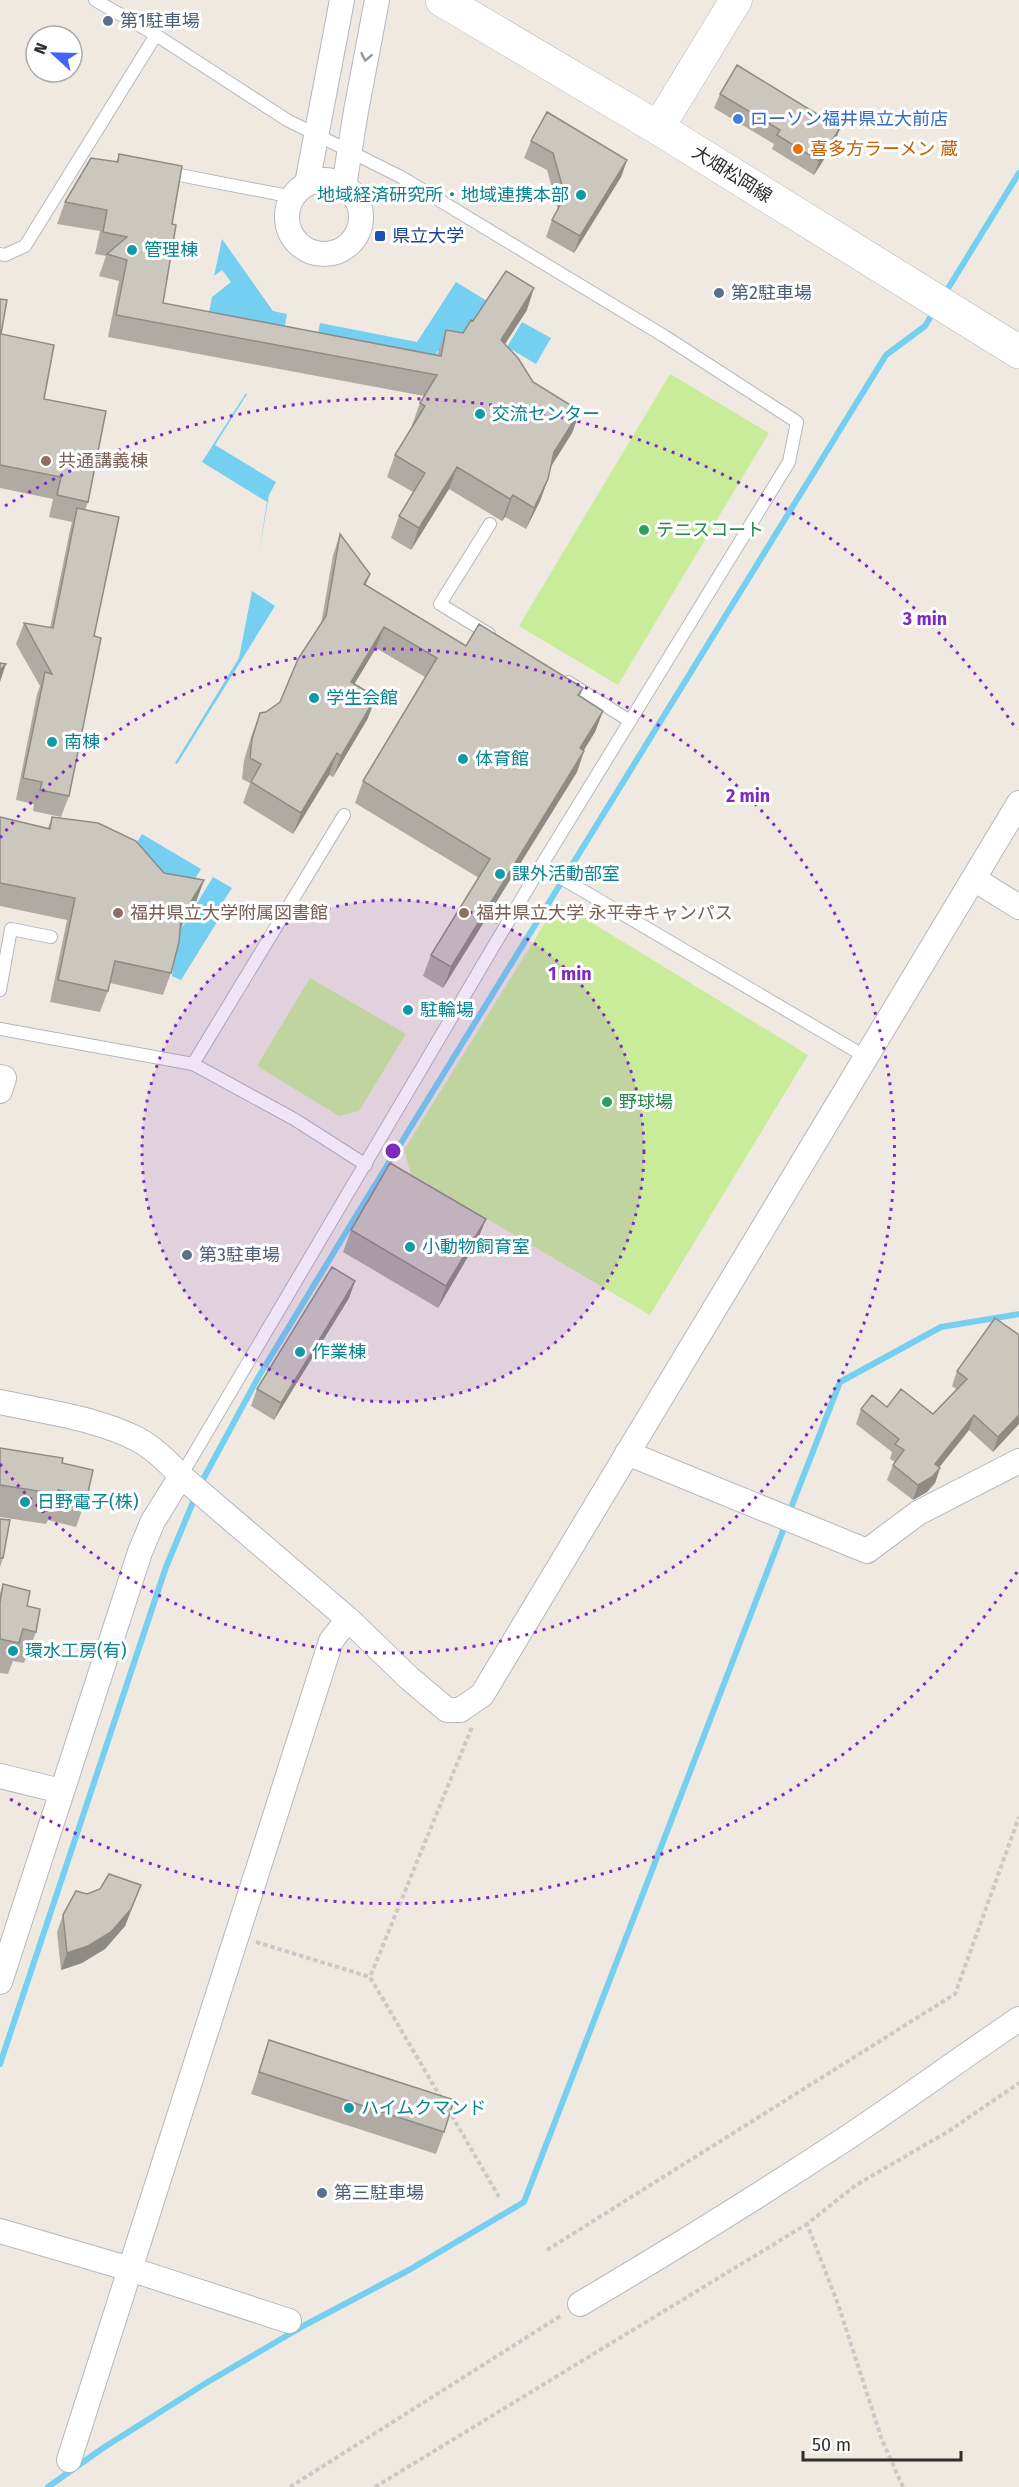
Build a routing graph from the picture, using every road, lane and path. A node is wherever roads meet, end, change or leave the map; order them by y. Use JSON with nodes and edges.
{"nodes":[{"id":1,"x":96,"y":0,"type":"edge"},
{"id":2,"x":342,"y":0,"type":"edge"},
{"id":3,"x":378,"y":0,"type":"edge"},
{"id":4,"x":442,"y":0,"type":"edge"},
{"id":5,"x":736,"y":0,"type":"edge"},
{"id":6,"x":156,"y":35,"type":"junction"},
{"id":7,"x":658,"y":128,"type":"junction"},
{"id":8,"x":317,"y":135,"type":"junction"},
{"id":9,"x":350,"y":152,"type":"junction"},
{"id":10,"x":152,"y":170,"type":"edge"},
{"id":11,"x":344,"y":186,"type":"junction"},
{"id":12,"x":300,"y":190,"type":"junction"},
{"id":13,"x":0,"y":254,"type":"edge"},
{"id":14,"x":1019,"y":352,"type":"edge"},
{"id":15,"x":490,"y":524,"type":"dead end"},
{"id":16,"x":500,"y":641,"type":"edge"},
{"id":17,"x":560,"y":678,"type":"edge"},
{"id":18,"x":630,"y":720,"type":"junction"},
{"id":19,"x":1019,"y":803,"type":"edge"},
{"id":20,"x":344,"y":815,"type":"dead end"},
{"id":21,"x":541,"y":866,"type":"junction"},
{"id":22,"x":974,"y":879,"type":"junction"},
{"id":23,"x":1019,"y":907,"type":"edge"},
{"id":24,"x":51,"y":937,"type":"dead end"},
{"id":25,"x":0,"y":990,"type":"edge"},
{"id":26,"x":0,"y":1029,"type":"edge"},
{"id":27,"x":866,"y":1057,"type":"junction"},
{"id":28,"x":193,"y":1064,"type":"junction"},
{"id":29,"x":0,"y":1077,"type":"edge"},
{"id":30,"x":0,"y":1091,"type":"edge"},
{"id":31,"x":366,"y":1165,"type":"junction"},
{"id":32,"x":0,"y":1402,"type":"edge"},
{"id":33,"x":627,"y":1453,"type":"junction"},
{"id":34,"x":1019,"y":1461,"type":"edge"},
{"id":35,"x":182,"y":1476,"type":"junction"},
{"id":36,"x":348,"y":1619,"type":"junction"},
{"id":37,"x":473,"y":1724,"type":"dead end"},
{"id":38,"x":0,"y":1776,"type":"edge"},
{"id":39,"x":61,"y":1791,"type":"junction"},
{"id":40,"x":1019,"y":1817,"type":"edge"},
{"id":41,"x":237,"y":1936,"type":"junction"},
{"id":42,"x":370,"y":1977,"type":"junction"},
{"id":43,"x":0,"y":1982,"type":"edge"},
{"id":44,"x":1019,"y":2019,"type":"edge"},
{"id":45,"x":1019,"y":2084,"type":"edge"},
{"id":46,"x":499,"y":2197,"type":"dead end"},
{"id":47,"x":807,"y":2224,"type":"junction"},
{"id":48,"x":0,"y":2231,"type":"edge"},
{"id":49,"x":547,"y":2250,"type":"dead end"},
{"id":50,"x":130,"y":2269,"type":"junction"},
{"id":51,"x":580,"y":2304,"type":"joint"},
{"id":52,"x":289,"y":2321,"type":"dead end"},
{"id":53,"x":69,"y":2460,"type":"dead end"},
{"id":54,"x":290,"y":2487,"type":"edge"},
{"id":55,"x":375,"y":2487,"type":"edge"},
{"id":56,"x":903,"y":2487,"type":"edge"}],
"edges":[{"from":1,"to":6,"type":"lane"},
{"from":2,"to":8,"type":"street"},
{"from":3,"to":9,"type":"street","one_way":true},
{"from":4,"to":7,"type":"main road","name":"大畑松岡線"},
{"from":5,"to":7,"type":"street"},
{"from":6,"to":8,"type":"lane"},
{"from":6,"to":13,"type":"lane"},
{"from":7,"to":14,"type":"main road","name":"大畑松岡線"},
{"from":8,"to":9,"type":"lane"},
{"from":8,"to":12,"type":"street"},
{"from":9,"to":11,"type":"street"},
{"from":9,"to":18,"type":"lane"},
{"from":10,"to":12,"type":"lane"},
{"from":11,"to":12,"type":"street"},
{"from":11,"to":12,"type":"street"},
{"from":15,"to":16,"type":"lane"},
{"from":17,"to":18,"type":"lane"},
{"from":18,"to":21,"type":"lane"},
{"from":19,"to":22,"type":"street"},
{"from":20,"to":28,"type":"lane"},
{"from":21,"to":27,"type":"lane"},
{"from":21,"to":31,"type":"lane"},
{"from":22,"to":23,"type":"street"},
{"from":22,"to":27,"type":"street"},
{"from":24,"to":25,"type":"lane"},
{"from":26,"to":28,"type":"lane"},
{"from":27,"to":33,"type":"street"},
{"from":28,"to":31,"type":"lane"},
{"from":29,"to":30,"type":"street"},
{"from":31,"to":35,"type":"lane"},
{"from":32,"to":35,"type":"street"},
{"from":33,"to":34,"type":"street"},
{"from":33,"to":36,"type":"street"},
{"from":35,"to":36,"type":"street"},
{"from":35,"to":39,"type":"street"},
{"from":36,"to":41,"type":"street"},
{"from":37,"to":42,"type":"path"},
{"from":38,"to":39,"type":"street"},
{"from":39,"to":43,"type":"street"},
{"from":40,"to":49,"type":"path"},
{"from":41,"to":42,"type":"path"},
{"from":41,"to":50,"type":"street"},
{"from":42,"to":46,"type":"path"},
{"from":44,"to":51,"type":"street"},
{"from":45,"to":47,"type":"path"},
{"from":47,"to":55,"type":"path"},
{"from":47,"to":56,"type":"path"},
{"from":48,"to":50,"type":"street"},
{"from":50,"to":52,"type":"street"},
{"from":50,"to":53,"type":"street"},
{"from":51,"to":54,"type":"path"}]}
